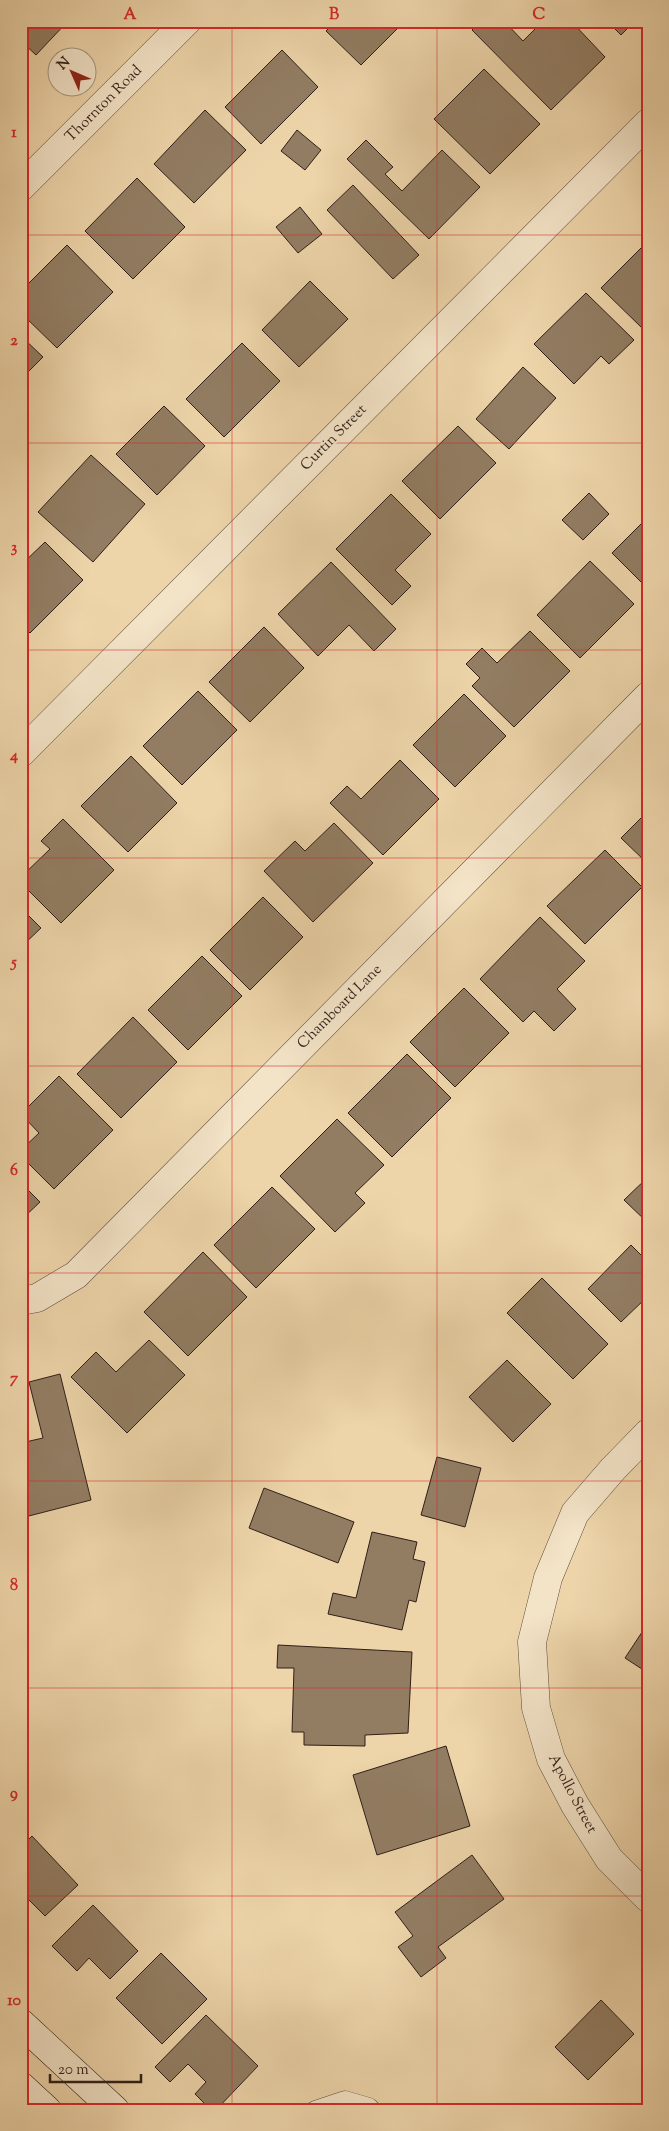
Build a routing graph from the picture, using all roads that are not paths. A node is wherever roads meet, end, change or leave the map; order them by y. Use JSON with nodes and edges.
{"nodes":[{"id":1,"x":187,"y":21,"type":"edge"},
{"id":2,"x":648,"y":123,"type":"edge"},
{"id":3,"x":21,"y":187,"type":"edge"},
{"id":4,"x":648,"y":696,"type":"edge"},
{"id":5,"x":21,"y":753,"type":"edge"},
{"id":6,"x":21,"y":1301,"type":"edge"},
{"id":7,"x":648,"y":1434,"type":"edge"},
{"id":8,"x":648,"y":1898,"type":"edge"},
{"id":9,"x":21,"y":2023,"type":"edge"},
{"id":10,"x":21,"y":2086,"type":"edge"},
{"id":11,"x":47,"y":2110,"type":"edge"},
{"id":12,"x":115,"y":2110,"type":"edge"},
{"id":13,"x":315,"y":2110,"type":"edge"},
{"id":14,"x":372,"y":2110,"type":"edge"}],
"edges":[{"from":1,"to":3,"type":"street","name":"Thornton Road"},
{"from":2,"to":5,"type":"street","name":"Curtin Street"},
{"from":4,"to":6,"type":"street","name":"Chamboard Lane"},
{"from":7,"to":8,"type":"street","name":"Apollo Street"},
{"from":9,"to":12,"type":"street"},
{"from":10,"to":11,"type":"street"},
{"from":13,"to":14,"type":"lane"}]}
